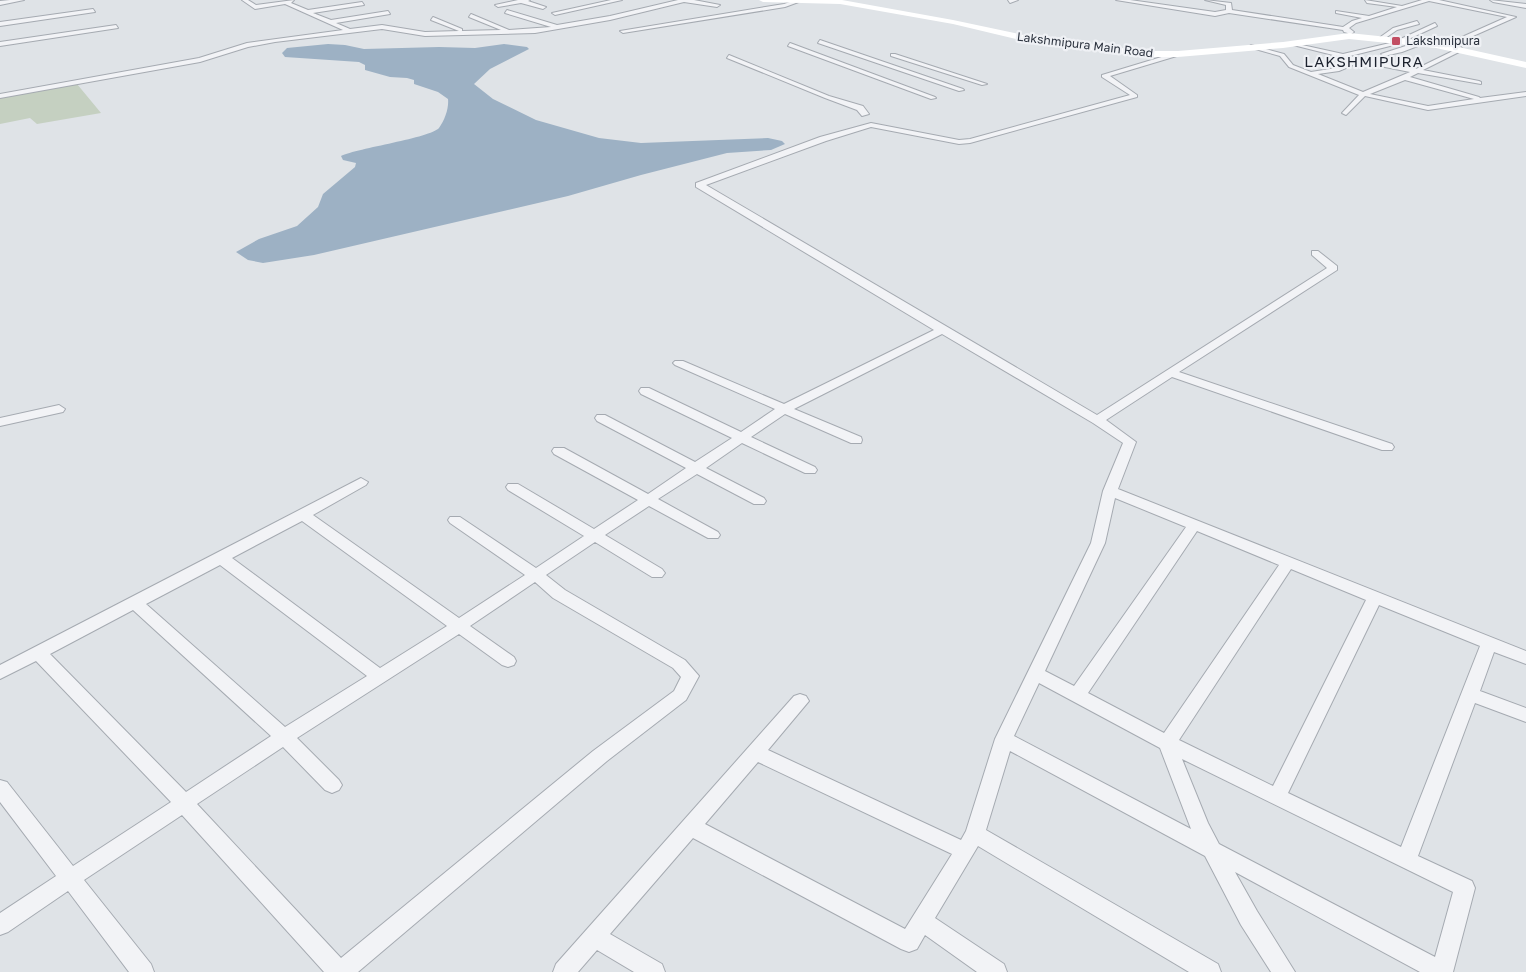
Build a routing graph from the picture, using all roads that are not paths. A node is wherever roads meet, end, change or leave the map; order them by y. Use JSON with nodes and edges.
{"nodes":[{"id":1,"x":21,"y":0,"type":"edge"},
{"id":2,"x":245,"y":0,"type":"edge"},
{"id":3,"x":299,"y":0,"type":"edge"},
{"id":4,"x":343,"y":0,"type":"edge"},
{"id":5,"x":525,"y":0,"type":"edge"},
{"id":6,"x":619,"y":0,"type":"edge"},
{"id":7,"x":684,"y":0,"type":"edge"},
{"id":8,"x":763,"y":0,"type":"edge"},
{"id":9,"x":801,"y":0,"type":"edge"},
{"id":10,"x":1119,"y":0,"type":"edge"},
{"id":11,"x":1158,"y":0,"type":"edge"},
{"id":12,"x":1208,"y":0,"type":"edge"},
{"id":13,"x":1427,"y":0,"type":"edge"},
{"id":14,"x":1431,"y":0,"type":"edge"},
{"id":15,"x":1493,"y":0,"type":"edge"},
{"id":16,"x":8,"y":1,"type":"edge"},
{"id":17,"x":838,"y":1,"type":"edge"},
{"id":18,"x":1367,"y":1,"type":"edge"},
{"id":19,"x":285,"y":2,"type":"junction"},
{"id":20,"x":0,"y":3,"type":"edge"},
{"id":21,"x":362,"y":4,"type":"dead end"},
{"id":22,"x":665,"y":5,"type":"junction"},
{"id":23,"x":717,"y":5,"type":"dead end"},
{"id":24,"x":498,"y":6,"type":"dead end"},
{"id":25,"x":735,"y":6,"type":"dead end"},
{"id":26,"x":1401,"y":6,"type":"junction"},
{"id":27,"x":1526,"y":6,"type":"edge"},
{"id":28,"x":295,"y":7,"type":"junction"},
{"id":29,"x":543,"y":7,"type":"dead end"},
{"id":30,"x":374,"y":8,"type":"dead end"},
{"id":31,"x":681,"y":8,"type":"dead end"},
{"id":32,"x":705,"y":9,"type":"dead end"},
{"id":33,"x":750,"y":10,"type":"junction"},
{"id":34,"x":92,"y":11,"type":"dead end"},
{"id":35,"x":1229,"y":11,"type":"junction"},
{"id":36,"x":306,"y":12,"type":"junction"},
{"id":37,"x":507,"y":12,"type":"dead end"},
{"id":38,"x":1338,"y":12,"type":"dead end"},
{"id":39,"x":388,"y":13,"type":"dead end"},
{"id":40,"x":555,"y":13,"type":"dead end"},
{"id":41,"x":681,"y":15,"type":"dead end"},
{"id":42,"x":722,"y":15,"type":"junction"},
{"id":43,"x":471,"y":16,"type":"dead end"},
{"id":44,"x":319,"y":17,"type":"junction"},
{"id":45,"x":1370,"y":17,"type":"junction"},
{"id":46,"x":433,"y":19,"type":"dead end"},
{"id":47,"x":694,"y":19,"type":"junction"},
{"id":48,"x":596,"y":21,"type":"junction"},
{"id":49,"x":331,"y":22,"type":"junction"},
{"id":50,"x":1388,"y":22,"type":"dead end"},
{"id":51,"x":1417,"y":23,"type":"dead end"},
{"id":52,"x":0,"y":24,"type":"edge"},
{"id":53,"x":613,"y":25,"type":"dead end"},
{"id":54,"x":1435,"y":25,"type":"dead end"},
{"id":55,"x":1406,"y":26,"type":"junction"},
{"id":56,"x":116,"y":27,"type":"dead end"},
{"id":57,"x":559,"y":27,"type":"junction"},
{"id":58,"x":62,"y":28,"type":"dead end"},
{"id":59,"x":625,"y":29,"type":"dead end"},
{"id":60,"x":1346,"y":29,"type":"junction"},
{"id":61,"x":349,"y":31,"type":"junction"},
{"id":62,"x":512,"y":32,"type":"junction"},
{"id":63,"x":465,"y":33,"type":"junction"},
{"id":64,"x":0,"y":37,"type":"edge"},
{"id":65,"x":1365,"y":37,"type":"junction"},
{"id":66,"x":1382,"y":38,"type":"junction"},
{"id":67,"x":1399,"y":40,"type":"junction"},
{"id":68,"x":820,"y":42,"type":"dead end"},
{"id":69,"x":1421,"y":43,"type":"junction"},
{"id":70,"x":0,"y":44,"type":"edge"},
{"id":71,"x":1295,"y":44,"type":"junction"},
{"id":72,"x":790,"y":45,"type":"dead end"},
{"id":73,"x":1356,"y":46,"type":"dead end"},
{"id":74,"x":1446,"y":46,"type":"junction"},
{"id":75,"x":1251,"y":47,"type":"junction"},
{"id":76,"x":1233,"y":48,"type":"junction"},
{"id":77,"x":1461,"y":50,"type":"junction"},
{"id":78,"x":1329,"y":52,"type":"junction"},
{"id":79,"x":1178,"y":54,"type":"junction"},
{"id":80,"x":893,"y":55,"type":"dead end"},
{"id":81,"x":1380,"y":55,"type":"dead end"},
{"id":82,"x":1342,"y":56,"type":"junction"},
{"id":83,"x":729,"y":58,"type":"dead end"},
{"id":84,"x":1288,"y":60,"type":"junction"},
{"id":85,"x":1359,"y":60,"type":"junction"},
{"id":86,"x":1401,"y":64,"type":"dead end"},
{"id":87,"x":1526,"y":65,"type":"edge"},
{"id":88,"x":1423,"y":67,"type":"junction"},
{"id":89,"x":1415,"y":71,"type":"junction"},
{"id":90,"x":1443,"y":71,"type":"dead end"},
{"id":91,"x":1310,"y":73,"type":"junction"},
{"id":92,"x":1473,"y":74,"type":"dead end"},
{"id":93,"x":1404,"y":77,"type":"junction"},
{"id":94,"x":1462,"y":80,"type":"junction"},
{"id":95,"x":1479,"y":83,"type":"dead end"},
{"id":96,"x":984,"y":84,"type":"dead end"},
{"id":97,"x":961,"y":90,"type":"dead end"},
{"id":98,"x":1363,"y":94,"type":"junction"},
{"id":99,"x":1526,"y":94,"type":"edge"},
{"id":100,"x":0,"y":96,"type":"edge"},
{"id":101,"x":933,"y":98,"type":"dead end"},
{"id":102,"x":1484,"y":100,"type":"junction"},
{"id":103,"x":865,"y":114,"type":"dead end"},
{"id":104,"x":1346,"y":114,"type":"dead end"},
{"id":105,"x":1315,"y":253,"type":"dead end"},
{"id":106,"x":942,"y":330,"type":"junction"},
{"id":107,"x":679,"y":362,"type":"dead end"},
{"id":108,"x":1171,"y":373,"type":"junction"},
{"id":109,"x":645,"y":391,"type":"dead end"},
{"id":110,"x":59,"y":409,"type":"dead end"},
{"id":111,"x":784,"y":409,"type":"junction"},
{"id":112,"x":601,"y":418,"type":"dead end"},
{"id":113,"x":1097,"y":420,"type":"junction"},
{"id":114,"x":0,"y":422,"type":"edge"},
{"id":115,"x":742,"y":437,"type":"junction"},
{"id":116,"x":856,"y":440,"type":"dead end"},
{"id":117,"x":1387,"y":447,"type":"dead end"},
{"id":118,"x":560,"y":451,"type":"dead end"},
{"id":119,"x":695,"y":468,"type":"junction"},
{"id":120,"x":810,"y":470,"type":"dead end"},
{"id":121,"x":361,"y":482,"type":"dead end"},
{"id":122,"x":513,"y":488,"type":"dead end"},
{"id":123,"x":1110,"y":491,"type":"junction"},
{"id":124,"x":648,"y":500,"type":"junction"},
{"id":125,"x":759,"y":501,"type":"dead end"},
{"id":126,"x":302,"y":515,"type":"junction"},
{"id":127,"x":455,"y":520,"type":"dead end"},
{"id":128,"x":1194,"y":525,"type":"junction"},
{"id":129,"x":712,"y":535,"type":"dead end"},
{"id":130,"x":595,"y":536,"type":"junction"},
{"id":131,"x":221,"y":558,"type":"junction"},
{"id":132,"x":1288,"y":562,"type":"junction"},
{"id":133,"x":657,"y":573,"type":"dead end"},
{"id":134,"x":536,"y":574,"type":"junction"},
{"id":135,"x":1376,"y":598,"type":"junction"},
{"id":136,"x":135,"y":603,"type":"junction"},
{"id":137,"x":459,"y":626,"type":"junction"},
{"id":138,"x":1489,"y":644,"type":"junction"},
{"id":139,"x":38,"y":653,"type":"junction"},
{"id":140,"x":1526,"y":658,"type":"edge"},
{"id":141,"x":508,"y":661,"type":"dead end"},
{"id":142,"x":0,"y":673,"type":"edge"},
{"id":143,"x":1036,"y":674,"type":"junction"},
{"id":144,"x":379,"y":676,"type":"junction"},
{"id":145,"x":1469,"y":694,"type":"junction"},
{"id":146,"x":1077,"y":696,"type":"junction"},
{"id":147,"x":800,"y":701,"type":"dead end"},
{"id":148,"x":1526,"y":715,"type":"edge"},
{"id":149,"x":284,"y":737,"type":"junction"},
{"id":150,"x":1004,"y":739,"type":"junction"},
{"id":151,"x":1167,"y":743,"type":"junction"},
{"id":152,"x":755,"y":752,"type":"junction"},
{"id":153,"x":332,"y":785,"type":"dead end"},
{"id":154,"x":0,"y":788,"type":"edge"},
{"id":155,"x":1277,"y":796,"type":"junction"},
{"id":156,"x":184,"y":803,"type":"junction"},
{"id":157,"x":691,"y":826,"type":"junction"},
{"id":158,"x":970,"y":843,"type":"junction"},
{"id":159,"x":1213,"y":850,"type":"junction"},
{"id":160,"x":1407,"y":859,"type":"junction"},
{"id":161,"x":72,"y":879,"type":"junction"},
{"id":162,"x":922,"y":921,"type":"junction"},
{"id":163,"x":0,"y":925,"type":"edge"},
{"id":164,"x":595,"y":937,"type":"junction"},
{"id":165,"x":143,"y":972,"type":"edge"},
{"id":166,"x":340,"y":972,"type":"edge"},
{"id":167,"x":564,"y":972,"type":"edge"},
{"id":168,"x":654,"y":972,"type":"edge"},
{"id":169,"x":996,"y":972,"type":"edge"},
{"id":170,"x":1210,"y":972,"type":"edge"},
{"id":171,"x":1284,"y":972,"type":"edge"}],
"edges":[{"from":1,"to":16,"type":"street"},
{"from":2,"to":19,"type":"street"},
{"from":3,"to":19,"type":"street"},
{"from":4,"to":28,"type":"street"},
{"from":5,"to":24,"type":"street"},
{"from":5,"to":29,"type":"street"},
{"from":6,"to":40,"type":"street"},
{"from":7,"to":22,"type":"street"},
{"from":7,"to":23,"type":"street"},
{"from":8,"to":9,"type":"main road","name":"Lakshmipura Main Road"},
{"from":9,"to":17,"type":"main road","name":"Lakshmipura Main Road"},
{"from":9,"to":33,"type":"street"},
{"from":10,"to":35,"type":"street"},
{"from":11,"to":35,"type":"street"},
{"from":12,"to":35,"type":"street"},
{"from":13,"to":26,"type":"street"},
{"from":14,"to":74,"type":"street"},
{"from":15,"to":27,"type":"street"},
{"from":16,"to":20,"type":"street"},
{"from":17,"to":79,"type":"main road","name":"Lakshmipura Main Road"},
{"from":18,"to":26,"type":"street"},
{"from":19,"to":28,"type":"street"},
{"from":21,"to":36,"type":"street"},
{"from":22,"to":31,"type":"street"},
{"from":22,"to":48,"type":"street"},
{"from":25,"to":33,"type":"street"},
{"from":26,"to":45,"type":"street"},
{"from":28,"to":36,"type":"street"},
{"from":30,"to":44,"type":"street"},
{"from":32,"to":42,"type":"street"},
{"from":33,"to":42,"type":"street"},
{"from":34,"to":52,"type":"street"},
{"from":35,"to":60,"type":"street"},
{"from":36,"to":44,"type":"street"},
{"from":37,"to":57,"type":"street"},
{"from":38,"to":45,"type":"street"},
{"from":39,"to":49,"type":"street"},
{"from":41,"to":47,"type":"street"},
{"from":42,"to":47,"type":"street"},
{"from":43,"to":62,"type":"street"},
{"from":44,"to":49,"type":"street"},
{"from":45,"to":60,"type":"street"},
{"from":46,"to":63,"type":"street"},
{"from":47,"to":59,"type":"street"},
{"from":48,"to":53,"type":"street"},
{"from":48,"to":57,"type":"street"},
{"from":49,"to":61,"type":"street"},
{"from":50,"to":55,"type":"street"},
{"from":51,"to":55,"type":"street"},
{"from":54,"to":67,"type":"street"},
{"from":55,"to":66,"type":"street"},
{"from":56,"to":70,"type":"street"},
{"from":57,"to":62,"type":"street"},
{"from":58,"to":64,"type":"street"},
{"from":60,"to":65,"type":"street"},
{"from":61,"to":63,"type":"street"},
{"from":61,"to":100,"type":"street"},
{"from":62,"to":63,"type":"street"},
{"from":65,"to":66,"type":"main road","name":"Lakshmipura Main Road"},
{"from":65,"to":71,"type":"main road","name":"Lakshmipura Main Road"},
{"from":66,"to":67,"type":"main road","name":"Lakshmipura Main Road"},
{"from":67,"to":69,"type":"main road","name":"Lakshmipura Main Road"},
{"from":67,"to":82,"type":"street"},
{"from":68,"to":97,"type":"street"},
{"from":69,"to":74,"type":"main road","name":"Lakshmipura Main Road"},
{"from":69,"to":81,"type":"street"},
{"from":71,"to":75,"type":"main road","name":"Lakshmipura Main Road"},
{"from":71,"to":78,"type":"street"},
{"from":72,"to":101,"type":"street"},
{"from":73,"to":78,"type":"street"},
{"from":74,"to":77,"type":"main road","name":"Lakshmipura Main Road"},
{"from":75,"to":76,"type":"main road","name":"Lakshmipura Main Road"},
{"from":75,"to":84,"type":"street"},
{"from":76,"to":79,"type":"main road","name":"Lakshmipura Main Road"},
{"from":76,"to":84,"type":"street"},
{"from":77,"to":87,"type":"main road","name":"Lakshmipura Main Road"},
{"from":77,"to":88,"type":"street"},
{"from":78,"to":82,"type":"street"},
{"from":79,"to":106,"type":"street"},
{"from":80,"to":96,"type":"street"},
{"from":82,"to":85,"type":"street"},
{"from":83,"to":103,"type":"street"},
{"from":84,"to":91,"type":"street"},
{"from":85,"to":89,"type":"street"},
{"from":85,"to":91,"type":"street"},
{"from":86,"to":88,"type":"street"},
{"from":88,"to":89,"type":"street"},
{"from":88,"to":90,"type":"street"},
{"from":89,"to":93,"type":"street"},
{"from":89,"to":94,"type":"street"},
{"from":91,"to":98,"type":"street"},
{"from":92,"to":94,"type":"street"},
{"from":93,"to":98,"type":"street"},
{"from":93,"to":102,"type":"street"},
{"from":94,"to":95,"type":"street"},
{"from":98,"to":102,"type":"street"},
{"from":98,"to":104,"type":"street"},
{"from":99,"to":102,"type":"street"},
{"from":105,"to":108,"type":"street"},
{"from":106,"to":111,"type":"street"},
{"from":106,"to":113,"type":"street"},
{"from":107,"to":111,"type":"street"},
{"from":108,"to":113,"type":"street"},
{"from":108,"to":117,"type":"street"},
{"from":109,"to":115,"type":"street"},
{"from":110,"to":114,"type":"street"},
{"from":111,"to":115,"type":"street"},
{"from":111,"to":116,"type":"street"},
{"from":112,"to":119,"type":"street"},
{"from":113,"to":123,"type":"street"},
{"from":115,"to":119,"type":"street"},
{"from":115,"to":120,"type":"street"},
{"from":118,"to":124,"type":"street"},
{"from":119,"to":124,"type":"street"},
{"from":119,"to":125,"type":"street"},
{"from":121,"to":126,"type":"street"},
{"from":122,"to":130,"type":"street"},
{"from":123,"to":128,"type":"street"},
{"from":123,"to":143,"type":"street"},
{"from":124,"to":129,"type":"street"},
{"from":124,"to":130,"type":"street"},
{"from":126,"to":131,"type":"street"},
{"from":126,"to":137,"type":"street"},
{"from":127,"to":134,"type":"street"},
{"from":128,"to":132,"type":"street"},
{"from":128,"to":146,"type":"street"},
{"from":130,"to":133,"type":"street"},
{"from":130,"to":134,"type":"street"},
{"from":131,"to":136,"type":"street"},
{"from":131,"to":144,"type":"street"},
{"from":132,"to":135,"type":"street"},
{"from":132,"to":151,"type":"street"},
{"from":134,"to":137,"type":"street"},
{"from":134,"to":166,"type":"street"},
{"from":135,"to":138,"type":"street"},
{"from":135,"to":155,"type":"street"},
{"from":136,"to":139,"type":"street"},
{"from":136,"to":149,"type":"street"},
{"from":137,"to":141,"type":"street"},
{"from":137,"to":144,"type":"street"},
{"from":138,"to":140,"type":"street"},
{"from":138,"to":145,"type":"street"},
{"from":139,"to":142,"type":"street"},
{"from":139,"to":156,"type":"street"},
{"from":143,"to":146,"type":"street"},
{"from":143,"to":150,"type":"street"},
{"from":144,"to":149,"type":"street"},
{"from":145,"to":148,"type":"street"},
{"from":145,"to":160,"type":"street"},
{"from":146,"to":151,"type":"street"},
{"from":147,"to":152,"type":"street"},
{"from":149,"to":153,"type":"street"},
{"from":149,"to":156,"type":"street"},
{"from":150,"to":158,"type":"street"},
{"from":150,"to":159,"type":"street"},
{"from":151,"to":155,"type":"street"},
{"from":151,"to":159,"type":"street"},
{"from":152,"to":157,"type":"street"},
{"from":152,"to":158,"type":"street"},
{"from":154,"to":161,"type":"street"},
{"from":155,"to":160,"type":"street"},
{"from":156,"to":161,"type":"street"},
{"from":156,"to":166,"type":"street"},
{"from":157,"to":162,"type":"street"},
{"from":157,"to":164,"type":"street"},
{"from":158,"to":162,"type":"street"},
{"from":158,"to":170,"type":"street"},
{"from":159,"to":160,"type":"street"},
{"from":159,"to":171,"type":"street"},
{"from":161,"to":163,"type":"street"},
{"from":161,"to":165,"type":"street"},
{"from":162,"to":169,"type":"street"},
{"from":164,"to":167,"type":"street"},
{"from":164,"to":168,"type":"street"}]}
